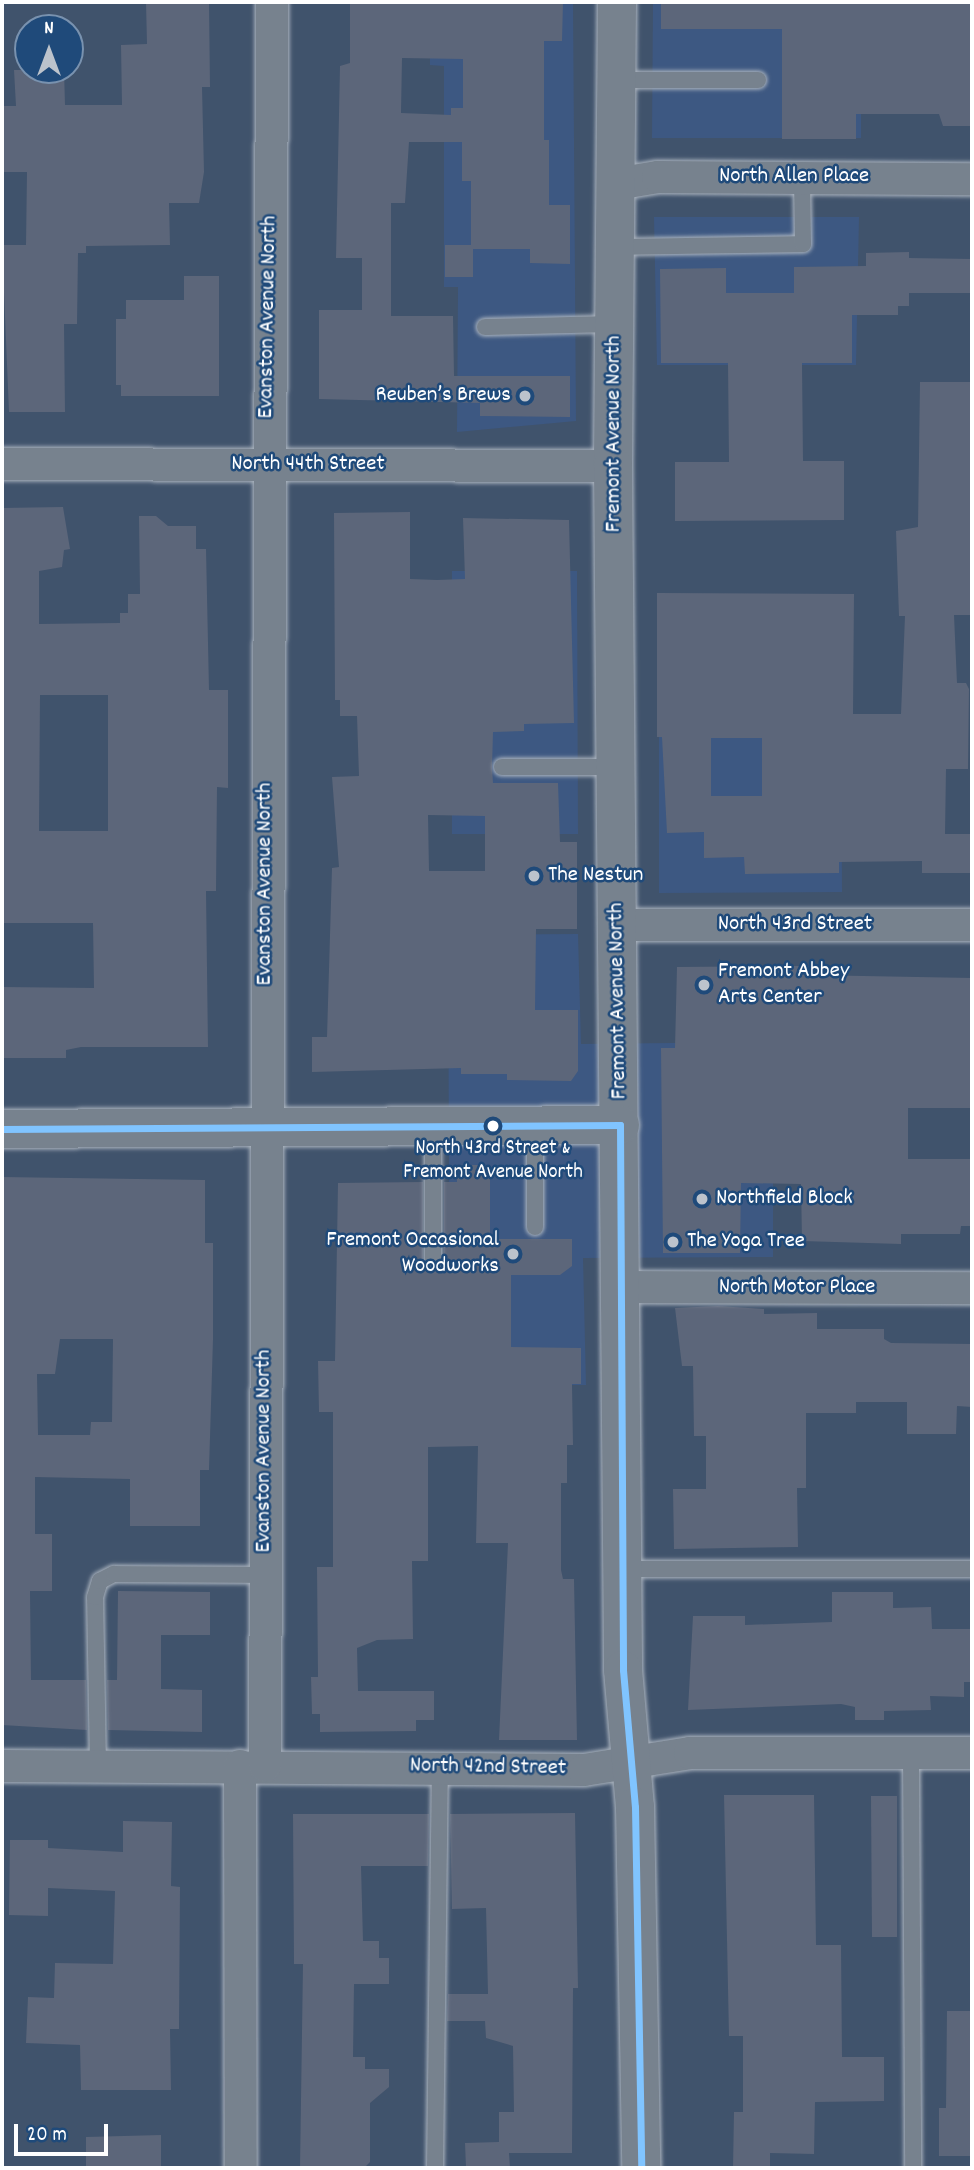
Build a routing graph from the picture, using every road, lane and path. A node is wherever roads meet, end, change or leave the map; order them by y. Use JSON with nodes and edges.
{"nodes":[{"id":1,"x":272,"y":2,"type":"edge"},
{"id":2,"x":617,"y":2,"type":"edge"},
{"id":3,"x":617,"y":80,"type":"junction"},
{"id":4,"x":758,"y":80,"type":"dead end"},
{"id":5,"x":802,"y":177,"type":"junction"},
{"id":6,"x":972,"y":179,"type":"edge"},
{"id":7,"x":616,"y":184,"type":"junction"},
{"id":8,"x":615,"y":247,"type":"junction"},
{"id":9,"x":615,"y":324,"type":"junction"},
{"id":10,"x":485,"y":327,"type":"dead end"},
{"id":11,"x":2,"y":464,"type":"edge"},
{"id":12,"x":267,"y":466,"type":"junction"},
{"id":13,"x":613,"y":466,"type":"junction"},
{"id":14,"x":502,"y":767,"type":"dead end"},
{"id":15,"x":617,"y":767,"type":"junction"},
{"id":16,"x":618,"y":925,"type":"junction"},
{"id":17,"x":972,"y":925,"type":"edge"},
{"id":18,"x":535,"y":1125,"type":"junction"},
{"id":19,"x":621,"y":1125,"type":"junction"},
{"id":20,"x":265,"y":1126,"type":"junction"},
{"id":21,"x":433,"y":1126,"type":"junction"},
{"id":22,"x":2,"y":1129,"type":"edge"},
{"id":23,"x":535,"y":1227,"type":"dead end"},
{"id":24,"x":433,"y":1260,"type":"dead end"},
{"id":25,"x":622,"y":1287,"type":"junction"},
{"id":26,"x":972,"y":1288,"type":"edge"},
{"id":27,"x":623,"y":1569,"type":"junction"},
{"id":28,"x":972,"y":1569,"type":"edge"},
{"id":29,"x":265,"y":1575,"type":"junction"},
{"id":30,"x":911,"y":1753,"type":"junction"},
{"id":31,"x":972,"y":1753,"type":"edge"},
{"id":32,"x":631,"y":1762,"type":"junction"},
{"id":33,"x":2,"y":1766,"type":"edge"},
{"id":34,"x":98,"y":1766,"type":"junction"},
{"id":35,"x":253,"y":1766,"type":"junction"},
{"id":36,"x":440,"y":1766,"type":"junction"},
{"id":37,"x":241,"y":2168,"type":"edge"},
{"id":38,"x":435,"y":2168,"type":"edge"},
{"id":39,"x":641,"y":2168,"type":"edge"},
{"id":40,"x":913,"y":2168,"type":"edge"}],
"edges":[{"from":1,"to":12,"type":"street","name":"Evanston Avenue North"},
{"from":2,"to":3,"type":"main road","name":"Fremont Avenue North"},
{"from":3,"to":4,"type":"lane"},
{"from":3,"to":7,"type":"main road","name":"Fremont Avenue North"},
{"from":5,"to":6,"type":"street","name":"North Allen Place"},
{"from":5,"to":7,"type":"street","name":"North Allen Place"},
{"from":5,"to":8,"type":"lane"},
{"from":7,"to":8,"type":"main road","name":"Fremont Avenue North"},
{"from":8,"to":9,"type":"main road","name":"Fremont Avenue North"},
{"from":9,"to":10,"type":"lane"},
{"from":9,"to":13,"type":"main road","name":"Fremont Avenue North"},
{"from":11,"to":12,"type":"street","name":"North 44th Street"},
{"from":12,"to":13,"type":"street","name":"North 44th Street"},
{"from":12,"to":20,"type":"street","name":"Evanston Avenue North"},
{"from":13,"to":15,"type":"main road","name":"Fremont Avenue North"},
{"from":14,"to":15,"type":"lane"},
{"from":15,"to":16,"type":"main road","name":"Fremont Avenue North"},
{"from":16,"to":17,"type":"street","name":"North 43rd Street"},
{"from":16,"to":19,"type":"main road","name":"Fremont Avenue North"},
{"from":18,"to":19,"type":"main road"},
{"from":18,"to":21,"type":"main road"},
{"from":18,"to":23,"type":"lane"},
{"from":19,"to":25,"type":"main road","name":"Fremont Avenue North"},
{"from":20,"to":21,"type":"main road"},
{"from":20,"to":22,"type":"main road"},
{"from":20,"to":29,"type":"street","name":"Evanston Avenue North"},
{"from":21,"to":24,"type":"lane"},
{"from":25,"to":26,"type":"street","name":"North Motor Place"},
{"from":25,"to":27,"type":"main road","name":"Fremont Avenue North"},
{"from":27,"to":28,"type":"lane"},
{"from":27,"to":32,"type":"main road","name":"Fremont Avenue North"},
{"from":29,"to":34,"type":"lane"},
{"from":29,"to":35,"type":"street","name":"Evanston Avenue North"},
{"from":30,"to":31,"type":"street","name":"North 42nd Street"},
{"from":30,"to":32,"type":"street","name":"North 42nd Street"},
{"from":30,"to":40,"type":"lane"},
{"from":32,"to":36,"type":"street","name":"North 42nd Street"},
{"from":32,"to":39,"type":"main road","name":"Fremont Avenue North"},
{"from":33,"to":34,"type":"street","name":"North 42nd Street"},
{"from":34,"to":35,"type":"street","name":"North 42nd Street"},
{"from":35,"to":36,"type":"street","name":"North 42nd Street"},
{"from":35,"to":37,"type":"street","name":"Evanston Avenue North"},
{"from":36,"to":38,"type":"lane"}]}
